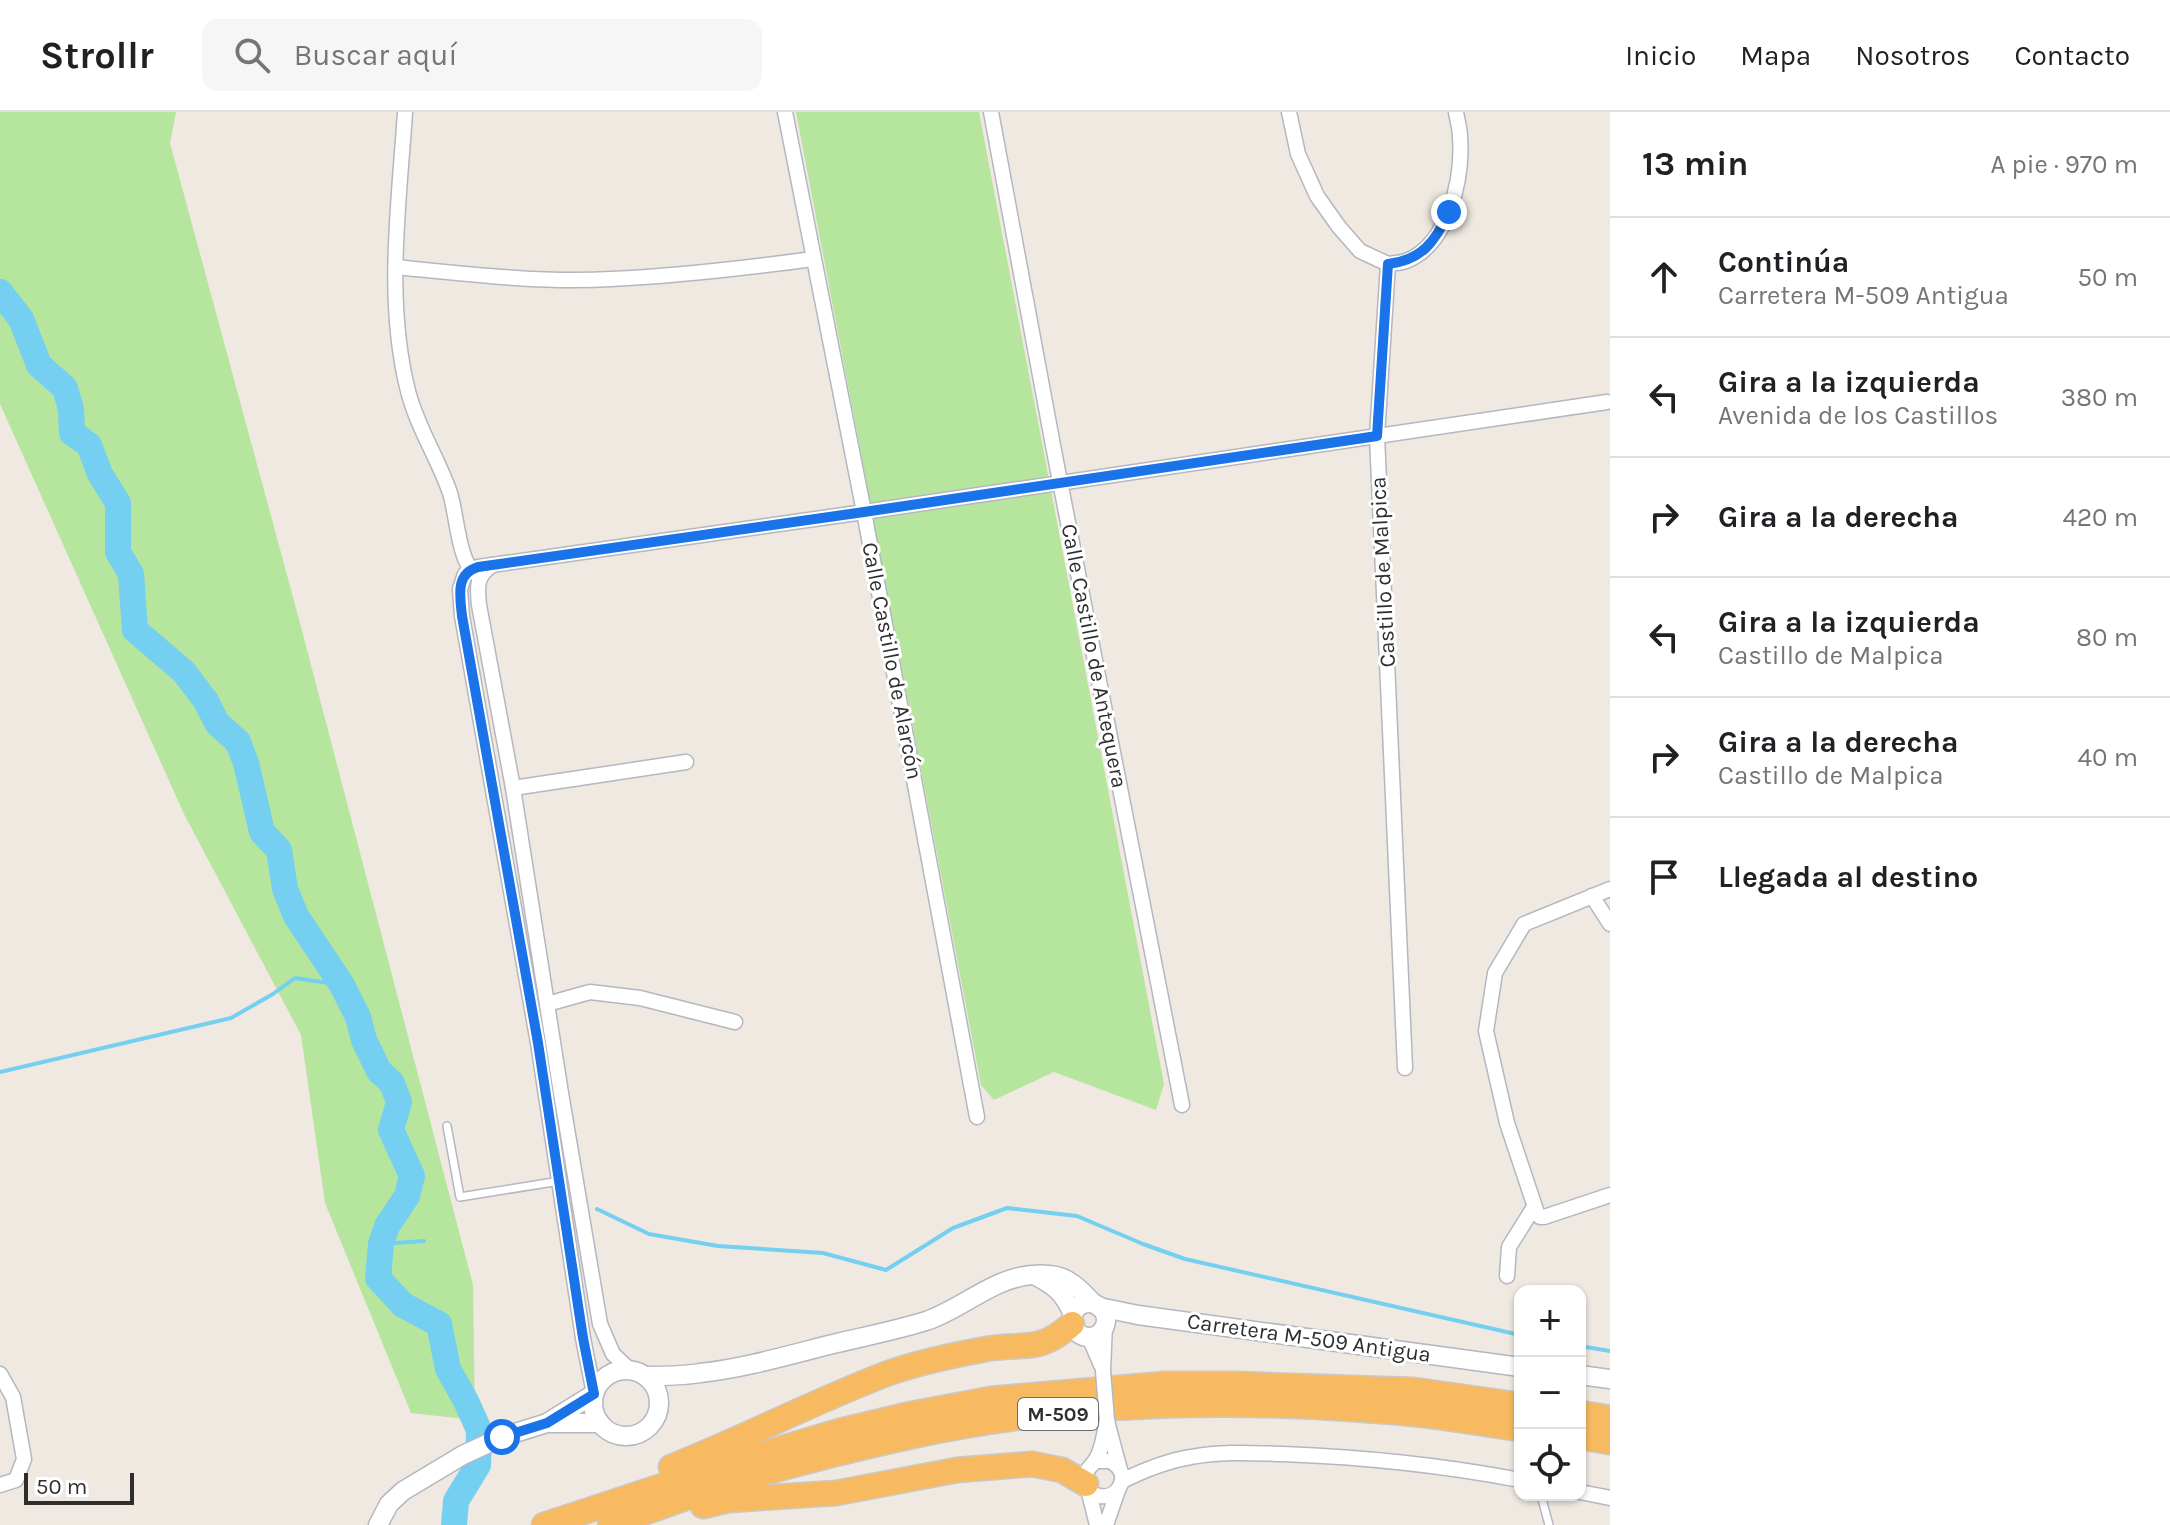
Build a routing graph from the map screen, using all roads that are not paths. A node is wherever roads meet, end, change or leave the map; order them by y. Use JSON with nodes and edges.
{"nodes":[{"id":1,"x":405,"y":112,"type":"edge"},
{"id":2,"x":785,"y":112,"type":"edge"},
{"id":3,"x":991,"y":112,"type":"edge"},
{"id":4,"x":1289,"y":112,"type":"edge"},
{"id":5,"x":1456,"y":112,"type":"edge"},
{"id":6,"x":813,"y":259,"type":"junction"},
{"id":7,"x":1388,"y":264,"type":"junction"},
{"id":8,"x":396,"y":267,"type":"junction"},
{"id":9,"x":1607,"y":402,"type":"dead end"},
{"id":10,"x":1377,"y":436,"type":"junction"},
{"id":11,"x":1060,"y":483,"type":"junction"},
{"id":12,"x":864,"y":512,"type":"junction"},
{"id":13,"x":475,"y":572,"type":"junction"},
{"id":14,"x":686,"y":762,"type":"dead end"},
{"id":15,"x":513,"y":788,"type":"junction"},
{"id":16,"x":1610,"y":889,"type":"edge"},
{"id":17,"x":1592,"y":896,"type":"junction"},
{"id":18,"x":1610,"y":924,"type":"edge"},
{"id":19,"x":547,"y":1004,"type":"junction"},
{"id":20,"x":735,"y":1022,"type":"dead end"},
{"id":21,"x":1405,"y":1068,"type":"dead end"},
{"id":22,"x":1182,"y":1105,"type":"dead end"},
{"id":23,"x":977,"y":1117,"type":"dead end"},
{"id":24,"x":447,"y":1126,"type":"dead end"},
{"id":25,"x":560,"y":1181,"type":"junction"},
{"id":26,"x":1610,"y":1195,"type":"edge"},
{"id":27,"x":1534,"y":1207,"type":"junction"},
{"id":28,"x":1033,"y":1275,"type":"junction"},
{"id":29,"x":1507,"y":1276,"type":"dead end"},
{"id":30,"x":1099,"y":1311,"type":"junction"},
{"id":31,"x":1078,"y":1325,"type":"junction"},
{"id":32,"x":1514,"y":1366,"type":"edge"},
{"id":33,"x":1103,"y":1371,"type":"junction"},
{"id":34,"x":638,"y":1373,"type":"junction"},
{"id":35,"x":702,"y":1373,"type":"junction"},
{"id":36,"x":0,"y":1374,"type":"edge"},
{"id":37,"x":1586,"y":1376,"type":"edge"},
{"id":38,"x":1610,"y":1379,"type":"edge"},
{"id":39,"x":594,"y":1394,"type":"junction"},
{"id":40,"x":659,"y":1400,"type":"junction"},
{"id":41,"x":1514,"y":1404,"type":"edge"},
{"id":42,"x":1586,"y":1414,"type":"edge"},
{"id":43,"x":1610,"y":1418,"type":"edge"},
{"id":44,"x":1107,"y":1420,"type":"junction"},
{"id":45,"x":547,"y":1423,"type":"junction"},
{"id":46,"x":600,"y":1423,"type":"junction"},
{"id":47,"x":1514,"y":1428,"type":"edge"},
{"id":48,"x":1586,"y":1438,"type":"edge"},
{"id":49,"x":1610,"y":1442,"type":"edge"},
{"id":50,"x":1096,"y":1461,"type":"junction"},
{"id":51,"x":1514,"y":1479,"type":"edge"},
{"id":52,"x":1120,"y":1480,"type":"junction"},
{"id":53,"x":0,"y":1485,"type":"edge"},
{"id":54,"x":1087,"y":1487,"type":"junction"},
{"id":55,"x":1586,"y":1493,"type":"edge"},
{"id":56,"x":1610,"y":1498,"type":"edge"},
{"id":57,"x":1543,"y":1501,"type":"edge"},
{"id":58,"x":612,"y":1517,"type":"edge"},
{"id":59,"x":378,"y":1525,"type":"edge"},
{"id":60,"x":544,"y":1525,"type":"edge"},
{"id":61,"x":1097,"y":1525,"type":"edge"},
{"id":62,"x":1106,"y":1525,"type":"edge"},
{"id":63,"x":1549,"y":1525,"type":"edge"}],
"edges":[{"from":1,"to":8,"type":"street"},
{"from":2,"to":6,"type":"street","name":"Calle Castillo de Alarcón"},
{"from":3,"to":11,"type":"street","name":"Calle Castillo de Antequera"},
{"from":4,"to":7,"type":"street"},
{"from":5,"to":7,"type":"street"},
{"from":6,"to":8,"type":"street"},
{"from":6,"to":12,"type":"street","name":"Calle Castillo de Alarcón"},
{"from":7,"to":10,"type":"street","name":"Castillo de Malpica"},
{"from":8,"to":13,"type":"street"},
{"from":9,"to":10,"type":"street"},
{"from":10,"to":11,"type":"street"},
{"from":10,"to":21,"type":"street","name":"Castillo de Malpica"},
{"from":11,"to":12,"type":"street"},
{"from":11,"to":22,"type":"street","name":"Calle Castillo de Antequera"},
{"from":12,"to":13,"type":"street"},
{"from":12,"to":23,"type":"street","name":"Calle Castillo de Alarcón"},
{"from":13,"to":15,"type":"street"},
{"from":13,"to":25,"type":"street"},
{"from":14,"to":15,"type":"street"},
{"from":15,"to":19,"type":"street"},
{"from":16,"to":17,"type":"street"},
{"from":17,"to":18,"type":"street"},
{"from":17,"to":27,"type":"street"},
{"from":19,"to":20,"type":"street"},
{"from":19,"to":34,"type":"street"},
{"from":24,"to":25,"type":"lane"},
{"from":25,"to":39,"type":"street"},
{"from":26,"to":27,"type":"street"},
{"from":27,"to":29,"type":"street"},
{"from":28,"to":30,"type":"street","name":"Carretera M-509 Antigua"},
{"from":28,"to":31,"type":"street"},
{"from":28,"to":35,"type":"street","name":"Carretera M-509 Antigua"},
{"from":30,"to":31,"type":"street"},
{"from":30,"to":31,"type":"street"},
{"from":30,"to":32,"type":"street","name":"Carretera M-509 Antigua"},
{"from":30,"to":33,"type":"street"},
{"from":31,"to":33,"type":"street"},
{"from":31,"to":58,"type":"highway"},
{"from":33,"to":44,"type":"street","bridge":true},
{"from":34,"to":35,"type":"street","name":"Carretera M-509 Antigua"},
{"from":34,"to":39,"type":"street"},
{"from":34,"to":40,"type":"street"},
{"from":35,"to":40,"type":"street","name":"Carretera M-509 Antigua"},
{"from":36,"to":53,"type":"street"},
{"from":37,"to":38,"type":"street"},
{"from":39,"to":45,"type":"street"},
{"from":39,"to":46,"type":"street"},
{"from":40,"to":46,"type":"street"},
{"from":41,"to":58,"type":"highway","number":"M-509"},
{"from":42,"to":43,"type":"highway"},
{"from":44,"to":50,"type":"street"},
{"from":44,"to":52,"type":"street"},
{"from":45,"to":46,"type":"street"},
{"from":45,"to":59,"type":"street"},
{"from":47,"to":58,"type":"highway","number":"M-509"},
{"from":48,"to":49,"type":"highway"},
{"from":50,"to":52,"type":"street"},
{"from":50,"to":54,"type":"street"},
{"from":51,"to":52,"type":"street"},
{"from":52,"to":54,"type":"street"},
{"from":52,"to":62,"type":"street"},
{"from":54,"to":58,"type":"highway"},
{"from":54,"to":61,"type":"street"},
{"from":55,"to":56,"type":"street"},
{"from":57,"to":63,"type":"lane"},
{"from":58,"to":60,"type":"highway","number":"M-509"}]}
